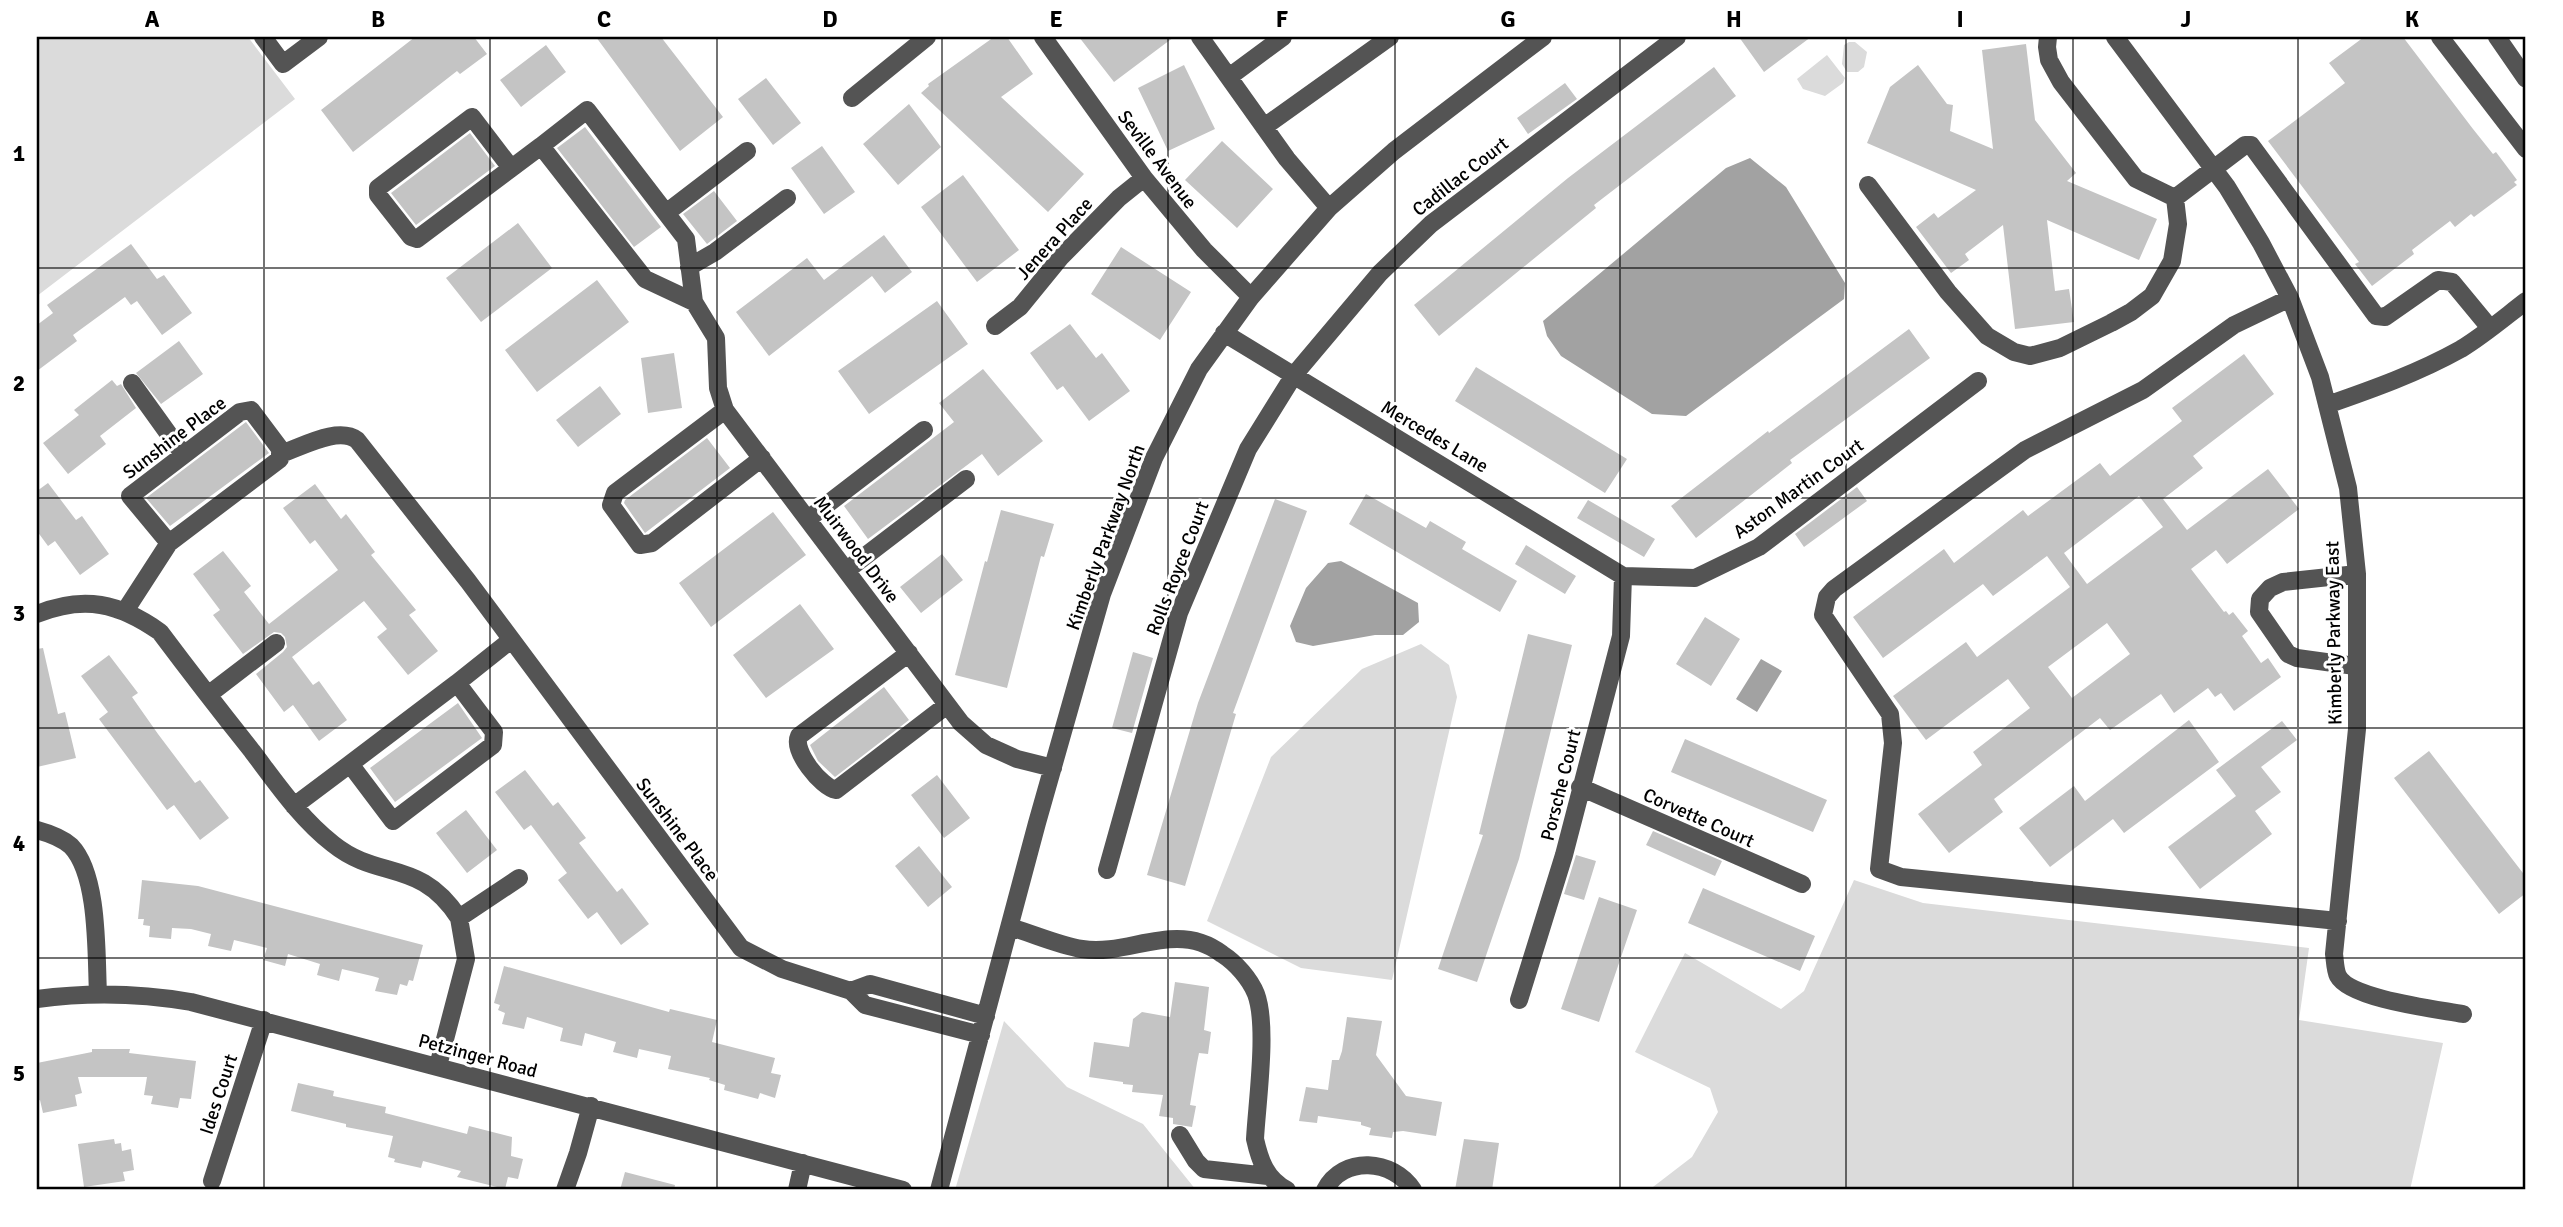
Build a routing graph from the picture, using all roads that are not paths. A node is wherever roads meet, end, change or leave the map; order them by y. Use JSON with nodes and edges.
{"nodes":[{"id":1,"x":263,"y":37,"type":"edge"},
{"id":2,"x":319,"y":37,"type":"edge"},
{"id":3,"x":927,"y":37,"type":"edge"},
{"id":4,"x":1043,"y":37,"type":"edge"},
{"id":5,"x":1200,"y":37,"type":"edge"},
{"id":6,"x":1283,"y":37,"type":"edge"},
{"id":7,"x":1390,"y":37,"type":"edge"},
{"id":8,"x":1542,"y":37,"type":"edge"},
{"id":9,"x":1677,"y":37,"type":"edge"},
{"id":10,"x":2048,"y":37,"type":"edge"},
{"id":11,"x":2115,"y":37,"type":"edge"},
{"id":12,"x":2440,"y":37,"type":"edge"},
{"id":13,"x":2497,"y":37,"type":"edge"},
{"id":14,"x":1229,"y":77,"type":"junction"},
{"id":15,"x":2526,"y":79,"type":"edge"},
{"id":16,"x":852,"y":98,"type":"dead end"},
{"id":17,"x":1264,"y":127,"type":"junction"},
{"id":18,"x":541,"y":146,"type":"junction"},
{"id":19,"x":2526,"y":149,"type":"edge"},
{"id":20,"x":747,"y":151,"type":"dead end"},
{"id":21,"x":2213,"y":167,"type":"junction"},
{"id":22,"x":511,"y":168,"type":"junction"},
{"id":23,"x":1144,"y":178,"type":"junction"},
{"id":24,"x":1868,"y":185,"type":"dead end"},
{"id":25,"x":788,"y":198,"type":"dead end"},
{"id":26,"x":2175,"y":198,"type":"junction"},
{"id":27,"x":1329,"y":208,"type":"junction"},
{"id":28,"x":666,"y":213,"type":"junction"},
{"id":29,"x":689,"y":267,"type":"junction"},
{"id":30,"x":1251,"y":297,"type":"junction"},
{"id":31,"x":2290,"y":298,"type":"junction"},
{"id":32,"x":2526,"y":301,"type":"edge"},
{"id":33,"x":694,"y":302,"type":"junction"},
{"id":34,"x":995,"y":326,"type":"dead end"},
{"id":35,"x":2490,"y":328,"type":"junction"},
{"id":36,"x":1224,"y":333,"type":"junction"},
{"id":37,"x":1294,"y":375,"type":"junction"},
{"id":38,"x":1978,"y":381,"type":"dead end"},
{"id":39,"x":132,"y":383,"type":"dead end"},
{"id":40,"x":2327,"y":405,"type":"junction"},
{"id":41,"x":725,"y":410,"type":"junction"},
{"id":42,"x":924,"y":430,"type":"dead end"},
{"id":43,"x":183,"y":454,"type":"junction"},
{"id":44,"x":280,"y":454,"type":"junction"},
{"id":45,"x":762,"y":458,"type":"junction"},
{"id":46,"x":966,"y":479,"type":"dead end"},
{"id":47,"x":808,"y":519,"type":"junction"},
{"id":48,"x":169,"y":543,"type":"junction"},
{"id":49,"x":847,"y":570,"type":"junction"},
{"id":50,"x":2357,"y":574,"type":"junction"},
{"id":51,"x":1623,"y":576,"type":"junction"},
{"id":52,"x":125,"y":611,"type":"junction"},
{"id":53,"x":37,"y":614,"type":"edge"},
{"id":54,"x":511,"y":640,"type":"junction"},
{"id":55,"x":276,"y":643,"type":"dead end"},
{"id":56,"x":909,"y":653,"type":"junction"},
{"id":57,"x":2355,"y":666,"type":"junction"},
{"id":58,"x":457,"y":683,"type":"junction"},
{"id":59,"x":208,"y":695,"type":"junction"},
{"id":60,"x":947,"y":705,"type":"junction"},
{"id":61,"x":350,"y":764,"type":"junction"},
{"id":62,"x":1053,"y":768,"type":"junction"},
{"id":63,"x":1580,"y":787,"type":"junction"},
{"id":64,"x":294,"y":806,"type":"junction"},
{"id":65,"x":37,"y":830,"type":"edge"},
{"id":66,"x":1107,"y":870,"type":"dead end"},
{"id":67,"x":519,"y":878,"type":"dead end"},
{"id":68,"x":1802,"y":884,"type":"dead end"},
{"id":69,"x":458,"y":918,"type":"junction"},
{"id":70,"x":2338,"y":921,"type":"junction"},
{"id":71,"x":1010,"y":927,"type":"junction"},
{"id":72,"x":851,"y":991,"type":"junction"},
{"id":73,"x":98,"y":994,"type":"junction"},
{"id":74,"x":37,"y":999,"type":"edge"},
{"id":75,"x":1519,"y":1000,"type":"dead end"},
{"id":76,"x":2463,"y":1014,"type":"dead end"},
{"id":77,"x":986,"y":1016,"type":"junction"},
{"id":78,"x":264,"y":1020,"type":"junction"},
{"id":79,"x":981,"y":1035,"type":"junction"},
{"id":80,"x":438,"y":1066,"type":"junction"},
{"id":81,"x":591,"y":1106,"type":"junction"},
{"id":82,"x":1180,"y":1135,"type":"dead end"},
{"id":83,"x":803,"y":1163,"type":"junction"},
{"id":84,"x":1268,"y":1176,"type":"junction"},
{"id":85,"x":212,"y":1181,"type":"dead end"},
{"id":86,"x":565,"y":1190,"type":"edge"},
{"id":87,"x":797,"y":1190,"type":"edge"},
{"id":88,"x":903,"y":1190,"type":"edge"},
{"id":89,"x":939,"y":1190,"type":"edge"},
{"id":90,"x":1287,"y":1190,"type":"edge"},
{"id":91,"x":1325,"y":1190,"type":"edge"},
{"id":92,"x":1413,"y":1190,"type":"edge"}],
"edges":[{"from":1,"to":2,"type":"street"},
{"from":3,"to":16,"type":"street"},
{"from":4,"to":23,"type":"street","name":"Seville Avenue"},
{"from":5,"to":14,"type":"street"},
{"from":6,"to":14,"type":"street"},
{"from":7,"to":17,"type":"street"},
{"from":8,"to":27,"type":"street","name":"Kimberly Parkway North"},
{"from":9,"to":37,"type":"street","name":"Cadillac Court"},
{"from":10,"to":26,"type":"street"},
{"from":11,"to":21,"type":"street","name":"Kimberly Parkway East"},
{"from":12,"to":19,"type":"street"},
{"from":13,"to":15,"type":"street"},
{"from":14,"to":17,"type":"street"},
{"from":17,"to":27,"type":"street"},
{"from":18,"to":22,"type":"street"},
{"from":18,"to":28,"type":"street","name":"Muirwood Drive"},
{"from":18,"to":33,"type":"street"},
{"from":20,"to":28,"type":"street"},
{"from":21,"to":26,"type":"street"},
{"from":21,"to":31,"type":"street","name":"Kimberly Parkway East"},
{"from":21,"to":35,"type":"street"},
{"from":22,"to":22,"type":"street"},
{"from":23,"to":30,"type":"street","name":"Seville Avenue"},
{"from":23,"to":34,"type":"street","name":"Jenera Place"},
{"from":24,"to":26,"type":"street"},
{"from":25,"to":29,"type":"street"},
{"from":27,"to":30,"type":"street","name":"Kimberly Parkway North"},
{"from":28,"to":29,"type":"street","name":"Muirwood Drive"},
{"from":29,"to":33,"type":"street","name":"Muirwood Drive"},
{"from":30,"to":36,"type":"street","name":"Kimberly Parkway North"},
{"from":31,"to":40,"type":"street","name":"Kimberly Parkway East"},
{"from":31,"to":70,"type":"street"},
{"from":32,"to":35,"type":"street"},
{"from":33,"to":41,"type":"street","name":"Muirwood Drive"},
{"from":35,"to":40,"type":"street"},
{"from":36,"to":37,"type":"street","name":"Mercedes Lane"},
{"from":36,"to":62,"type":"street","name":"Kimberly Parkway North"},
{"from":37,"to":51,"type":"street","name":"Mercedes Lane"},
{"from":37,"to":66,"type":"street","name":"Rolls Royce Court"},
{"from":38,"to":51,"type":"street","name":"Aston Martin Court"},
{"from":39,"to":43,"type":"street"},
{"from":40,"to":50,"type":"street","name":"Kimberly Parkway East"},
{"from":41,"to":45,"type":"street","name":"Muirwood Drive"},
{"from":41,"to":45,"type":"street"},
{"from":42,"to":47,"type":"street"},
{"from":43,"to":44,"type":"street","name":"Sunshine Place"},
{"from":43,"to":48,"type":"street","name":"Sunshine Place"},
{"from":44,"to":48,"type":"street","name":"Sunshine Place"},
{"from":44,"to":54,"type":"street","name":"Sunshine Place"},
{"from":45,"to":47,"type":"street","name":"Muirwood Drive"},
{"from":46,"to":49,"type":"street"},
{"from":47,"to":49,"type":"street","name":"Muirwood Drive"},
{"from":48,"to":52,"type":"street","name":"Sunshine Place"},
{"from":49,"to":56,"type":"street","name":"Muirwood Drive"},
{"from":50,"to":57,"type":"street","name":"Kimberly Parkway East"},
{"from":50,"to":57,"type":"street"},
{"from":51,"to":63,"type":"street","name":"Porsche Court"},
{"from":52,"to":53,"type":"street"},
{"from":52,"to":59,"type":"street"},
{"from":54,"to":58,"type":"street"},
{"from":54,"to":72,"type":"street","name":"Sunshine Place"},
{"from":55,"to":59,"type":"street"},
{"from":56,"to":60,"type":"street","name":"Muirwood Drive"},
{"from":56,"to":60,"type":"street"},
{"from":57,"to":70,"type":"street","name":"Kimberly Parkway East"},
{"from":58,"to":61,"type":"street"},
{"from":58,"to":61,"type":"street"},
{"from":59,"to":64,"type":"street"},
{"from":60,"to":62,"type":"street","name":"Muirwood Drive"},
{"from":61,"to":64,"type":"street"},
{"from":62,"to":71,"type":"street","name":"Kimberly Parkway North"},
{"from":63,"to":68,"type":"street","name":"Corvette Court"},
{"from":63,"to":75,"type":"street","name":"Porsche Court"},
{"from":64,"to":69,"type":"street"},
{"from":65,"to":73,"type":"street"},
{"from":67,"to":69,"type":"street"},
{"from":69,"to":80,"type":"street"},
{"from":70,"to":76,"type":"street","name":"Kimberly Parkway East"},
{"from":71,"to":77,"type":"street","name":"Kimberly Parkway North"},
{"from":71,"to":84,"type":"street"},
{"from":72,"to":77,"type":"street","name":"Sunshine Place"},
{"from":72,"to":79,"type":"street","name":"Sunshine Place"},
{"from":73,"to":74,"type":"street","name":"Petzinger Road"},
{"from":73,"to":78,"type":"street","name":"Petzinger Road"},
{"from":77,"to":79,"type":"street","name":"Kimberly Parkway North"},
{"from":78,"to":80,"type":"street","name":"Petzinger Road"},
{"from":78,"to":85,"type":"street","name":"Ides Court"},
{"from":79,"to":89,"type":"street","name":"Kimberly Parkway North"},
{"from":80,"to":81,"type":"street","name":"Petzinger Road"},
{"from":81,"to":83,"type":"street","name":"Petzinger Road"},
{"from":81,"to":86,"type":"street"},
{"from":82,"to":84,"type":"street"},
{"from":83,"to":87,"type":"street"},
{"from":83,"to":88,"type":"street","name":"Petzinger Road"},
{"from":84,"to":90,"type":"street"},
{"from":91,"to":92,"type":"street"}]}
